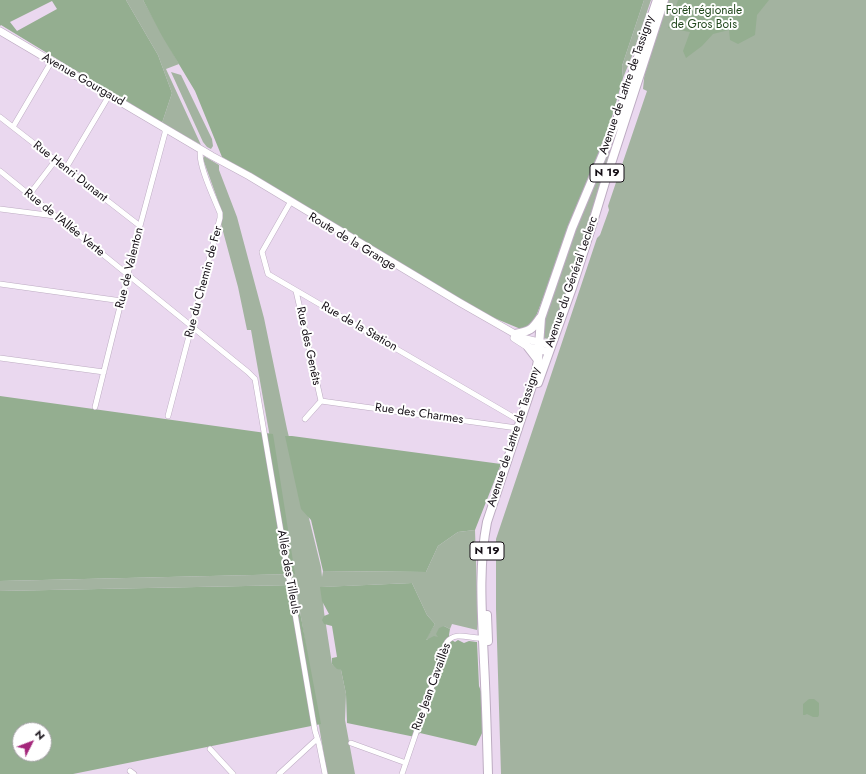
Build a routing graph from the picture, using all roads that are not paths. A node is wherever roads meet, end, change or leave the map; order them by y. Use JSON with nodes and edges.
{"nodes":[{"id":1,"x":657,"y":0,"type":"edge"},
{"id":2,"x":664,"y":0,"type":"edge"},
{"id":3,"x":0,"y":33,"type":"edge"},
{"id":4,"x":50,"y":64,"type":"junction"},
{"id":5,"x":107,"y":99,"type":"junction"},
{"id":6,"x":0,"y":117,"type":"edge"},
{"id":7,"x":13,"y":127,"type":"junction"},
{"id":8,"x":165,"y":131,"type":"junction"},
{"id":9,"x":200,"y":151,"type":"junction"},
{"id":10,"x":55,"y":161,"type":"junction"},
{"id":11,"x":66,"y":168,"type":"junction"},
{"id":12,"x":0,"y":171,"type":"edge"},
{"id":13,"x":29,"y":194,"type":"junction"},
{"id":14,"x":290,"y":203,"type":"junction"},
{"id":15,"x":0,"y":209,"type":"edge"},
{"id":16,"x":55,"y":216,"type":"junction"},
{"id":17,"x":140,"y":226,"type":"junction"},
{"id":18,"x":129,"y":275,"type":"junction"},
{"id":19,"x":0,"y":284,"type":"edge"},
{"id":20,"x":296,"y":291,"type":"junction"},
{"id":21,"x":122,"y":300,"type":"junction"},
{"id":22,"x":540,"y":318,"type":"junction"},
{"id":23,"x":192,"y":327,"type":"junction"},
{"id":24,"x":514,"y":336,"type":"junction"},
{"id":25,"x":538,"y":346,"type":"junction"},
{"id":26,"x":528,"y":347,"type":"junction"},
{"id":27,"x":550,"y":348,"type":"junction"},
{"id":28,"x":0,"y":358,"type":"edge"},
{"id":29,"x":538,"y":360,"type":"junction"},
{"id":30,"x":104,"y":372,"type":"junction"},
{"id":31,"x":248,"y":372,"type":"joint"},
{"id":32,"x":321,"y":401,"type":"junction"},
{"id":33,"x":95,"y":407,"type":"dead end"},
{"id":34,"x":168,"y":416,"type":"dead end"},
{"id":35,"x":305,"y":419,"type":"dead end"},
{"id":36,"x":518,"y":424,"type":"junction"},
{"id":37,"x":485,"y":638,"type":"junction"},
{"id":38,"x":317,"y":739,"type":"junction"},
{"id":39,"x":351,"y":743,"type":"dead end"},
{"id":40,"x":210,"y":749,"type":"dead end"},
{"id":41,"x":406,"y":763,"type":"junction"},
{"id":42,"x":233,"y":774,"type":"edge"},
{"id":43,"x":279,"y":774,"type":"edge"},
{"id":44,"x":325,"y":774,"type":"edge"},
{"id":45,"x":402,"y":774,"type":"edge"},
{"id":46,"x":488,"y":774,"type":"edge"},
{"id":47,"x":492,"y":774,"type":"edge"}],
"edges":[{"from":1,"to":22,"type":"main road","name":"Avenue de Lattre de Tassigny","number":"N 19"},
{"from":2,"to":27,"type":"main road","name":"Avenue du Général Leclerc","number":"N 19"},
{"from":3,"to":4,"type":"main road","name":"Avenue Gourgaud"},
{"from":3,"to":8,"type":"main road","name":"Avenue Gourgaud"},
{"from":4,"to":5,"type":"main road","name":"Avenue Gourgaud"},
{"from":4,"to":7,"type":"street"},
{"from":5,"to":8,"type":"main road","name":"Avenue Gourgaud"},
{"from":5,"to":11,"type":"street"},
{"from":6,"to":7,"type":"street","name":"Rue Henri Dunant"},
{"from":7,"to":10,"type":"street","name":"Rue Henri Dunant"},
{"from":8,"to":9,"type":"main road","name":"Route de la Grange"},
{"from":8,"to":17,"type":"street","name":"Rue de Valenton"},
{"from":9,"to":14,"type":"main road","name":"Route de la Grange"},
{"from":9,"to":23,"type":"street","name":"Rue du Chemin de Fer"},
{"from":10,"to":11,"type":"street","name":"Rue Henri Dunant"},
{"from":10,"to":13,"type":"street"},
{"from":11,"to":17,"type":"street","name":"Rue Henri Dunant"},
{"from":12,"to":13,"type":"street","name":"Rue de l'Allée Verte"},
{"from":13,"to":16,"type":"street","name":"Rue de l'Allée Verte"},
{"from":14,"to":20,"type":"street","name":"Rue de la Station"},
{"from":14,"to":24,"type":"main road","name":"Route de la Grange"},
{"from":15,"to":16,"type":"street"},
{"from":16,"to":18,"type":"street","name":"Rue de l'Allée Verte"},
{"from":17,"to":18,"type":"street","name":"Rue de Valenton"},
{"from":18,"to":21,"type":"street","name":"Rue de Valenton"},
{"from":18,"to":23,"type":"street","name":"Rue de l'Allée Verte"},
{"from":19,"to":21,"type":"street"},
{"from":20,"to":32,"type":"street","name":"Rue des Genêts"},
{"from":20,"to":36,"type":"street","name":"Rue de la Station"},
{"from":21,"to":30,"type":"street","name":"Rue de Valenton"},
{"from":22,"to":24,"type":"main road"},
{"from":22,"to":25,"type":"main road","name":"Avenue de Lattre de Tassigny","number":"N 19"},
{"from":23,"to":31,"type":"street","name":"Rue de l'Allée Verte"},
{"from":23,"to":34,"type":"street","name":"Rue du Chemin de Fer"},
{"from":24,"to":25,"type":"main road","name":"Route de la Grange"},
{"from":24,"to":26,"type":"main road","name":"Route de la Grange"},
{"from":25,"to":26,"type":"main road","name":"Route de la Grange"},
{"from":25,"to":27,"type":"main road"},
{"from":25,"to":29,"type":"main road","name":"Avenue de Lattre de Tassigny","number":"N 19"},
{"from":26,"to":29,"type":"main road"},
{"from":27,"to":37,"type":"main road","name":"Avenue du Général Leclerc","number":"N 19"},
{"from":28,"to":30,"type":"street"},
{"from":29,"to":36,"type":"main road","name":"Avenue de Lattre de Tassigny","number":"N 19"},
{"from":30,"to":33,"type":"street","name":"Rue de Valenton"},
{"from":31,"to":38,"type":"street","name":"Allée des Tilleuls"},
{"from":32,"to":35,"type":"street"},
{"from":32,"to":36,"type":"street","name":"Rue des Charmes"},
{"from":36,"to":37,"type":"main road","name":"Avenue de Lattre de Tassigny","number":"N 19"},
{"from":37,"to":41,"type":"street","name":"Rue Jean Cavaillès"},
{"from":37,"to":46,"type":"main road","name":"Avenue de Lattre de Tassigny","number":"N 19"},
{"from":37,"to":47,"type":"main road","number":"N 19"},
{"from":38,"to":43,"type":"street"},
{"from":38,"to":44,"type":"street","name":"Allée des Tilleuls"},
{"from":39,"to":41,"type":"street"},
{"from":40,"to":42,"type":"street"},
{"from":41,"to":45,"type":"street","name":"Rue Jean Cavaillès"}]}
